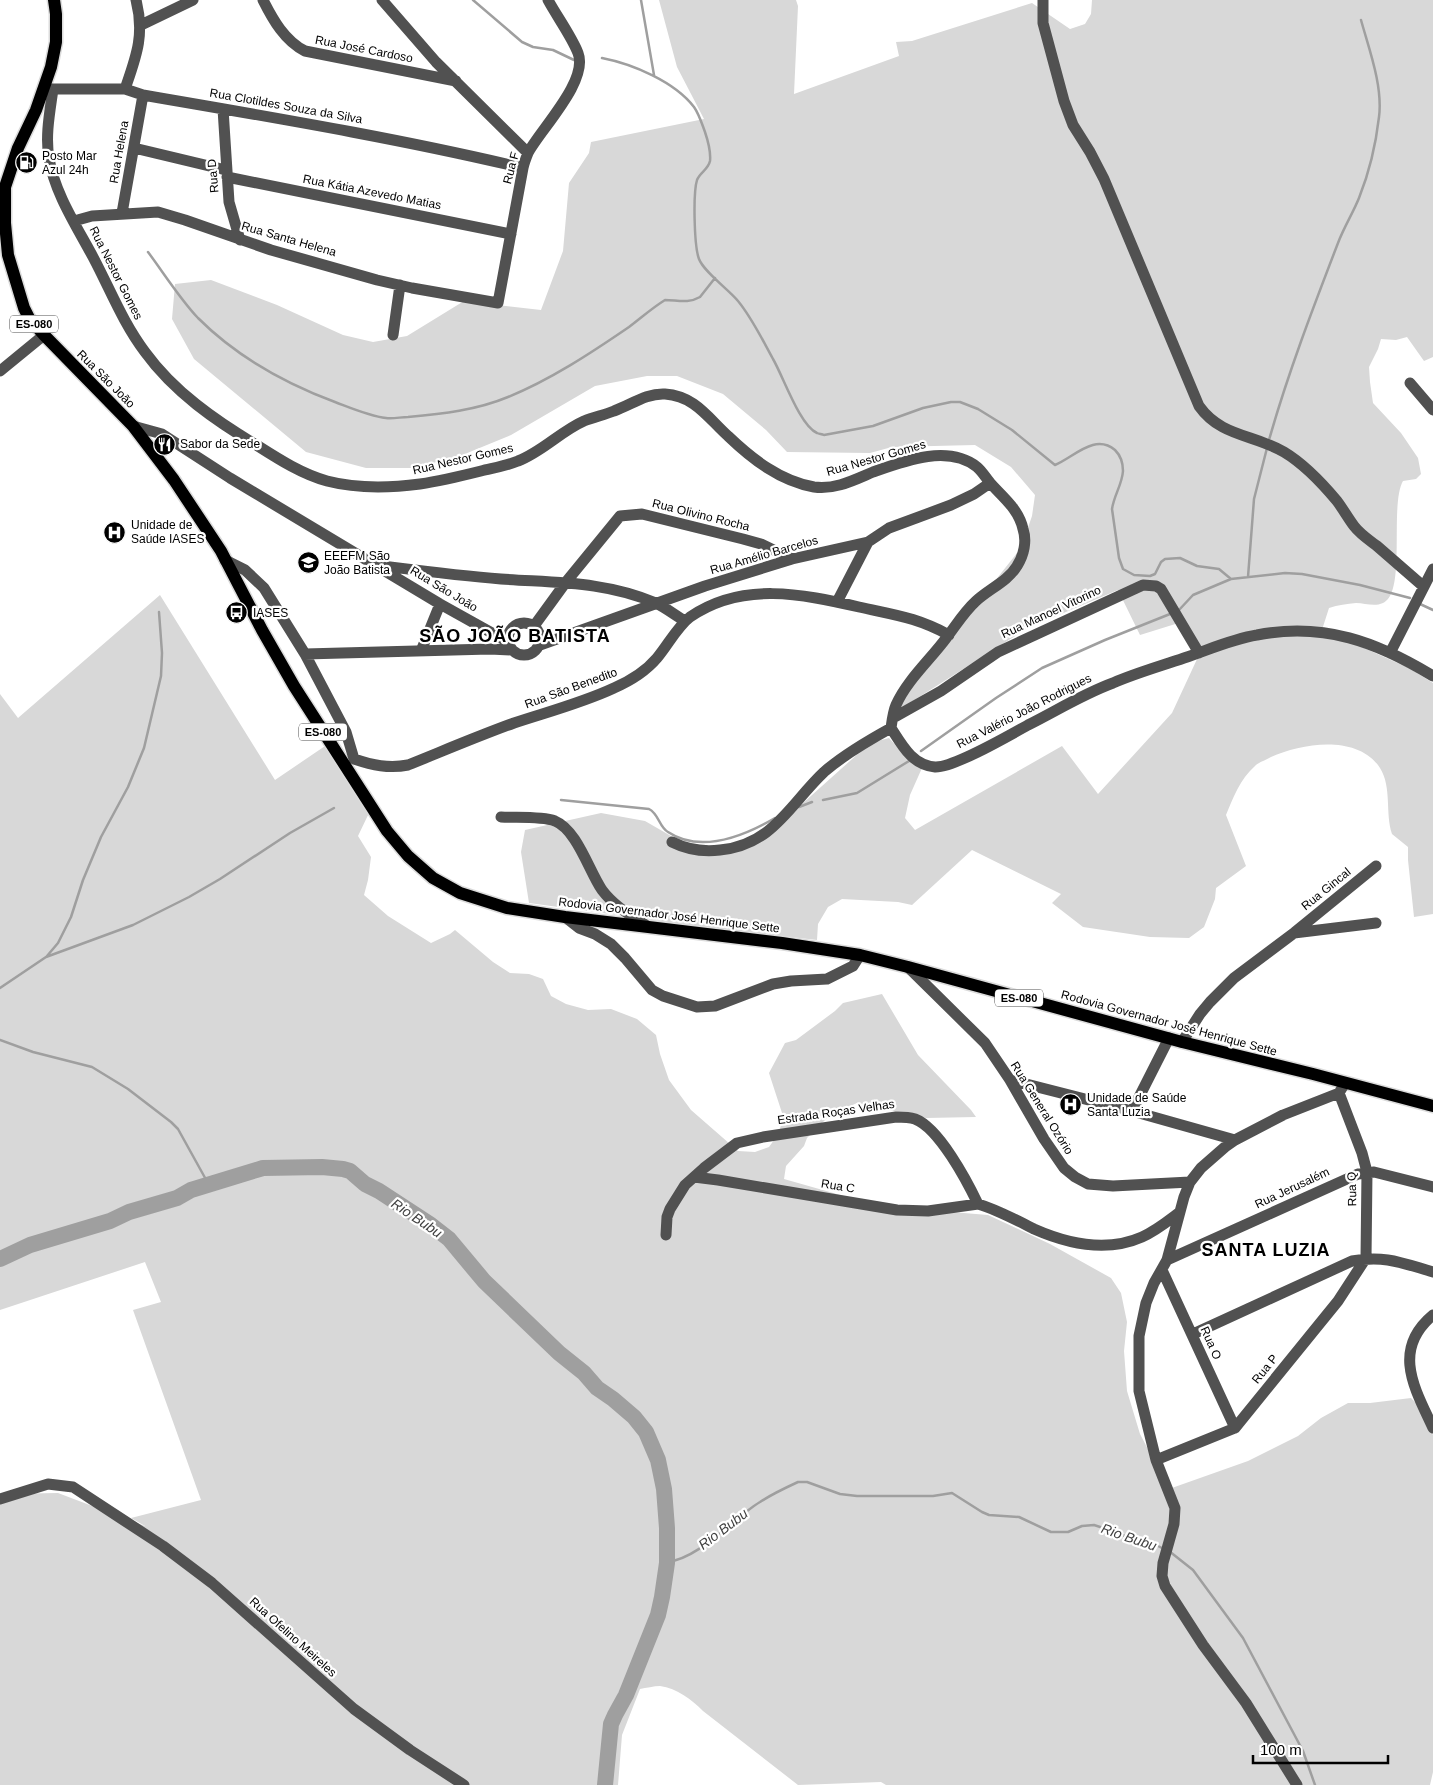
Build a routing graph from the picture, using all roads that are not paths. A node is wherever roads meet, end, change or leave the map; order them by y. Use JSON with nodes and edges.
{"nodes":[{"id":1,"x":54,"y":0,"type":"edge"},
{"id":2,"x":136,"y":0,"type":"edge"},
{"id":3,"x":193,"y":0,"type":"edge"},
{"id":4,"x":263,"y":0,"type":"edge"},
{"id":5,"x":382,"y":0,"type":"edge"},
{"id":6,"x":548,"y":0,"type":"edge"},
{"id":7,"x":1043,"y":0,"type":"edge"},
{"id":8,"x":141,"y":25,"type":"junction"},
{"id":9,"x":456,"y":81,"type":"junction"},
{"id":10,"x":48,"y":89,"type":"junction"},
{"id":11,"x":125,"y":89,"type":"junction"},
{"id":12,"x":143,"y":95,"type":"junction"},
{"id":13,"x":223,"y":109,"type":"junction"},
{"id":14,"x":134,"y":148,"type":"junction"},
{"id":15,"x":528,"y":153,"type":"junction"},
{"id":16,"x":522,"y":168,"type":"junction"},
{"id":17,"x":226,"y":174,"type":"junction"},
{"id":18,"x":2,"y":187,"type":"edge"},
{"id":19,"x":122,"y":213,"type":"junction"},
{"id":20,"x":74,"y":221,"type":"junction"},
{"id":21,"x":511,"y":234,"type":"junction"},
{"id":22,"x":240,"y":240,"type":"junction"},
{"id":23,"x":400,"y":285,"type":"junction"},
{"id":24,"x":498,"y":303,"type":"joint"},
{"id":25,"x":44,"y":335,"type":"junction"},
{"id":26,"x":392,"y":335,"type":"dead end"},
{"id":27,"x":0,"y":372,"type":"edge"},
{"id":28,"x":1410,"y":383,"type":"dead end"},
{"id":29,"x":1433,"y":410,"type":"edge"},
{"id":30,"x":133,"y":426,"type":"junction"},
{"id":31,"x":990,"y":483,"type":"junction"},
{"id":32,"x":868,"y":542,"type":"junction"},
{"id":33,"x":792,"y":559,"type":"junction"},
{"id":34,"x":225,"y":560,"type":"junction"},
{"id":35,"x":379,"y":566,"type":"junction"},
{"id":36,"x":1433,"y":569,"type":"edge"},
{"id":37,"x":566,"y":582,"type":"junction"},
{"id":38,"x":1423,"y":586,"type":"junction"},
{"id":39,"x":837,"y":602,"type":"junction"},
{"id":40,"x":440,"y":604,"type":"junction"},
{"id":41,"x":658,"y":604,"type":"junction"},
{"id":42,"x":685,"y":621,"type":"junction"},
{"id":43,"x":534,"y":626,"type":"junction"},
{"id":44,"x":948,"y":635,"type":"junction"},
{"id":45,"x":540,"y":645,"type":"junction"},
{"id":46,"x":510,"y":646,"type":"junction"},
{"id":47,"x":421,"y":651,"type":"junction"},
{"id":48,"x":1199,"y":653,"type":"junction"},
{"id":49,"x":1390,"y":653,"type":"junction"},
{"id":50,"x":305,"y":654,"type":"junction"},
{"id":51,"x":1433,"y":676,"type":"edge"},
{"id":52,"x":892,"y":723,"type":"junction"},
{"id":53,"x":349,"y":762,"type":"junction"},
{"id":54,"x":501,"y":817,"type":"dead end"},
{"id":55,"x":672,"y":842,"type":"dead end"},
{"id":56,"x":1376,"y":866,"type":"dead end"},
{"id":57,"x":565,"y":917,"type":"junction"},
{"id":58,"x":1376,"y":923,"type":"dead end"},
{"id":59,"x":646,"y":926,"type":"junction"},
{"id":60,"x":1294,"y":933,"type":"junction"},
{"id":61,"x":860,"y":956,"type":"junction"},
{"id":62,"x":908,"y":967,"type":"junction"},
{"id":63,"x":1169,"y":1038,"type":"junction"},
{"id":64,"x":1182,"y":1042,"type":"junction"},
{"id":65,"x":1010,"y":1080,"type":"junction"},
{"id":66,"x":1342,"y":1088,"type":"junction"},
{"id":67,"x":1433,"y":1106,"type":"edge"},
{"id":68,"x":1132,"y":1111,"type":"junction"},
{"id":69,"x":1236,"y":1140,"type":"junction"},
{"id":70,"x":1367,"y":1172,"type":"junction"},
{"id":71,"x":694,"y":1177,"type":"junction"},
{"id":72,"x":1190,"y":1182,"type":"junction"},
{"id":73,"x":1433,"y":1187,"type":"edge"},
{"id":74,"x":978,"y":1204,"type":"junction"},
{"id":75,"x":1180,"y":1212,"type":"junction"},
{"id":76,"x":666,"y":1235,"type":"dead end"},
{"id":77,"x":1366,"y":1258,"type":"junction"},
{"id":78,"x":1164,"y":1265,"type":"junction"},
{"id":79,"x":1433,"y":1272,"type":"edge"},
{"id":80,"x":1433,"y":1315,"type":"edge"},
{"id":81,"x":1193,"y":1334,"type":"junction"},
{"id":82,"x":1235,"y":1428,"type":"junction"},
{"id":83,"x":1433,"y":1428,"type":"edge"},
{"id":84,"x":1156,"y":1460,"type":"junction"},
{"id":85,"x":0,"y":1499,"type":"edge"},
{"id":86,"x":464,"y":1785,"type":"edge"},
{"id":87,"x":1297,"y":1785,"type":"edge"}],
"edges":[{"from":1,"to":10,"type":"main road","number":"ES-080"},
{"from":2,"to":8,"type":"street"},
{"from":3,"to":8,"type":"street"},
{"from":4,"to":9,"type":"street","name":"Rua José Cardoso"},
{"from":5,"to":9,"type":"street"},
{"from":6,"to":15,"type":"street","name":"Rua F"},
{"from":7,"to":38,"type":"street"},
{"from":8,"to":11,"type":"street"},
{"from":9,"to":15,"type":"street"},
{"from":10,"to":11,"type":"street","name":"Rua Clotildes Souza da Silva"},
{"from":10,"to":18,"type":"main road","name":"Rua São João","number":"ES-080"},
{"from":10,"to":20,"type":"street","name":"Rua Nestor Gomes"},
{"from":11,"to":12,"type":"street","name":"Rua Clotildes Souza da Silva"},
{"from":12,"to":13,"type":"street","name":"Rua Clotildes Souza da Silva"},
{"from":12,"to":14,"type":"street","name":"Rua Helena"},
{"from":13,"to":16,"type":"street","name":"Rua Clotildes Souza da Silva"},
{"from":13,"to":17,"type":"street","name":"Rua D"},
{"from":14,"to":17,"type":"street","name":"Rua Kátia Azevedo Matias"},
{"from":14,"to":19,"type":"street","name":"Rua Helena"},
{"from":15,"to":16,"type":"street","name":"Rua F"},
{"from":16,"to":21,"type":"street","name":"Rua F"},
{"from":17,"to":21,"type":"street","name":"Rua Kátia Azevedo Matias"},
{"from":17,"to":22,"type":"street","name":"Rua D"},
{"from":18,"to":25,"type":"main road","name":"Rua São João","number":"ES-080"},
{"from":19,"to":20,"type":"street","name":"Rua Santa Helena"},
{"from":19,"to":22,"type":"street","name":"Rua Santa Helena"},
{"from":20,"to":31,"type":"street","name":"Rua Nestor Gomes"},
{"from":21,"to":24,"type":"street","name":"Rua F"},
{"from":22,"to":23,"type":"street","name":"Rua Santa Helena"},
{"from":23,"to":24,"type":"street","name":"Rua Santa Helena"},
{"from":23,"to":26,"type":"street"},
{"from":25,"to":27,"type":"street"},
{"from":25,"to":30,"type":"main road","name":"Rua São João","number":"ES-080"},
{"from":28,"to":29,"type":"street"},
{"from":30,"to":34,"type":"main road","name":"Rodovia Governador José Henrique Sette","number":"ES-080"},
{"from":30,"to":35,"type":"street","name":"Rua São João"},
{"from":31,"to":32,"type":"street","name":"Rua Amélio Barcelos"},
{"from":31,"to":44,"type":"street","name":"Rua Nestor Gomes"},
{"from":32,"to":33,"type":"street","name":"Rua Amélio Barcelos"},
{"from":32,"to":39,"type":"street"},
{"from":33,"to":37,"type":"street","name":"Rua Olivino Rocha"},
{"from":33,"to":41,"type":"street","name":"Rua Amélio Barcelos"},
{"from":34,"to":50,"type":"street"},
{"from":34,"to":53,"type":"main road","name":"Rodovia Governador José Henrique Sette","number":"ES-080"},
{"from":35,"to":37,"type":"street"},
{"from":35,"to":40,"type":"street","name":"Rua São João"},
{"from":36,"to":38,"type":"street"},
{"from":37,"to":41,"type":"street"},
{"from":37,"to":43,"type":"street","name":"Rua Olivino Rocha"},
{"from":38,"to":49,"type":"street"},
{"from":39,"to":42,"type":"street","name":"Rua São Benedito"},
{"from":39,"to":44,"type":"street","name":"Rua São Benedito"},
{"from":40,"to":46,"type":"street","name":"Rua São João"},
{"from":40,"to":47,"type":"street"},
{"from":41,"to":42,"type":"street"},
{"from":41,"to":45,"type":"street","name":"Rua Amélio Barcelos"},
{"from":42,"to":53,"type":"street","name":"Rua São Benedito"},
{"from":43,"to":45,"type":"street"},
{"from":43,"to":46,"type":"street"},
{"from":44,"to":52,"type":"street","name":"Rua Nestor Gomes"},
{"from":45,"to":46,"type":"street"},
{"from":46,"to":47,"type":"street"},
{"from":47,"to":50,"type":"street"},
{"from":48,"to":49,"type":"street","name":"Rua Valério João Rodrigues"},
{"from":48,"to":52,"type":"street","name":"Rua Valério João Rodrigues"},
{"from":48,"to":52,"type":"street","name":"Rua Manoel Vitorino"},
{"from":49,"to":51,"type":"street","name":"Rua Valério João Rodrigues"},
{"from":50,"to":53,"type":"street"},
{"from":52,"to":55,"type":"street"},
{"from":53,"to":57,"type":"main road","name":"Rodovia Governador José Henrique Sette","number":"ES-080"},
{"from":54,"to":59,"type":"street"},
{"from":56,"to":60,"type":"street","name":"Rua Gincal"},
{"from":57,"to":59,"type":"main road","name":"Rodovia Governador José Henrique Sette","number":"ES-080"},
{"from":57,"to":61,"type":"street"},
{"from":58,"to":60,"type":"street"},
{"from":59,"to":61,"type":"main road","name":"Rodovia Governador José Henrique Sette","number":"ES-080"},
{"from":60,"to":64,"type":"street","name":"Rua Gincal"},
{"from":61,"to":62,"type":"main road","name":"Rodovia Governador José Henrique Sette","number":"ES-080"},
{"from":62,"to":63,"type":"main road","name":"Rodovia Governador José Henrique Sette","number":"ES-080"},
{"from":62,"to":65,"type":"street","name":"Rua General Ozório"},
{"from":63,"to":64,"type":"main road","name":"Rodovia Governador José Henrique Sette","number":"ES-080"},
{"from":63,"to":68,"type":"street"},
{"from":64,"to":66,"type":"main road","name":"Rodovia Governador José Henrique Sette","number":"ES-080"},
{"from":65,"to":68,"type":"street"},
{"from":65,"to":72,"type":"street","name":"Rua General Ozório"},
{"from":66,"to":67,"type":"main road","name":"Rodovia Governador José Henrique Sette","number":"ES-080"},
{"from":66,"to":69,"type":"street"},
{"from":66,"to":70,"type":"street","name":"Rua Q"},
{"from":68,"to":69,"type":"street"},
{"from":69,"to":72,"type":"street"},
{"from":70,"to":73,"type":"street","name":"Rua Jerusalém"},
{"from":70,"to":77,"type":"street","name":"Rua Q"},
{"from":70,"to":78,"type":"street","name":"Rua Jerusalém"},
{"from":71,"to":74,"type":"street","name":"Rua C"},
{"from":71,"to":74,"type":"street","name":"Estrada Roças Velhas"},
{"from":71,"to":76,"type":"street","name":"Estrada Roças Velhas"},
{"from":72,"to":75,"type":"street"},
{"from":74,"to":75,"type":"street"},
{"from":75,"to":78,"type":"street"},
{"from":77,"to":79,"type":"street"},
{"from":77,"to":81,"type":"street"},
{"from":77,"to":82,"type":"street","name":"Rua P"},
{"from":78,"to":81,"type":"street","name":"Rua O"},
{"from":78,"to":84,"type":"street"},
{"from":80,"to":83,"type":"street"},
{"from":81,"to":82,"type":"street","name":"Rua O"},
{"from":82,"to":84,"type":"street","name":"Rua P"},
{"from":84,"to":87,"type":"street"},
{"from":85,"to":86,"type":"street","name":"Rua Ofelino Meireles"}]}
